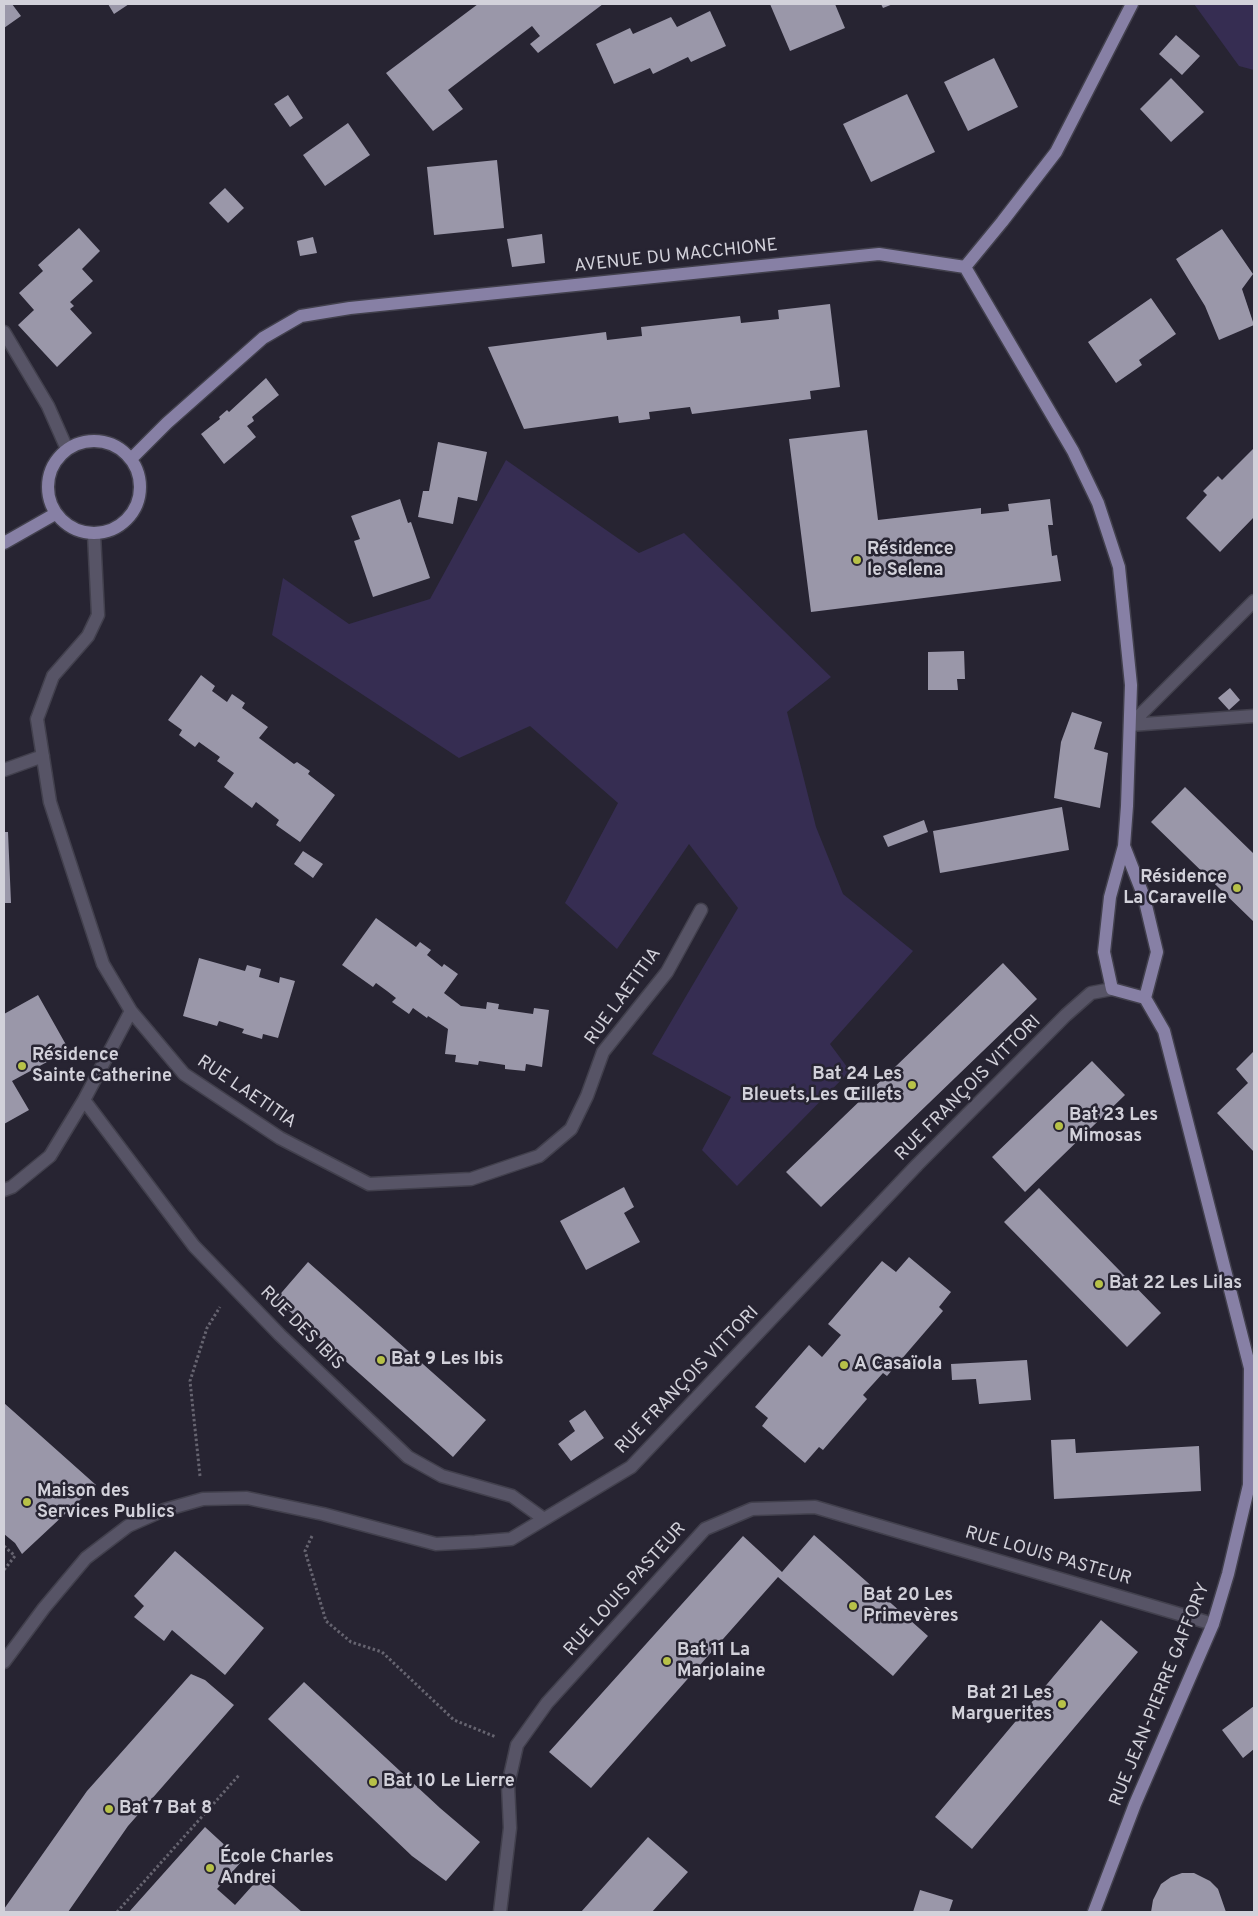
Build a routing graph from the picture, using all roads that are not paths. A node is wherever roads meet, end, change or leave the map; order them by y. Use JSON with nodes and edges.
{"nodes":[{"id":1,"x":1132,"y":4,"type":"edge"},
{"id":2,"x":965,"y":267,"type":"junction"},
{"id":3,"x":4,"y":332,"type":"edge"},
{"id":4,"x":67,"y":449,"type":"junction"},
{"id":5,"x":131,"y":460,"type":"junction"},
{"id":6,"x":55,"y":514,"type":"junction"},
{"id":7,"x":94,"y":534,"type":"junction"},
{"id":8,"x":4,"y":543,"type":"edge"},
{"id":9,"x":1254,"y":601,"type":"edge"},
{"id":10,"x":1254,"y":716,"type":"edge"},
{"id":11,"x":1130,"y":725,"type":"junction"},
{"id":12,"x":43,"y":756,"type":"junction"},
{"id":13,"x":4,"y":770,"type":"edge"},
{"id":14,"x":1124,"y":846,"type":"junction"},
{"id":15,"x":701,"y":910,"type":"dead end"},
{"id":16,"x":1112,"y":989,"type":"junction"},
{"id":17,"x":1145,"y":998,"type":"junction"},
{"id":18,"x":131,"y":1010,"type":"junction"},
{"id":19,"x":84,"y":1100,"type":"junction"},
{"id":20,"x":4,"y":1190,"type":"edge"},
{"id":21,"x":1252,"y":1366,"type":"edge"},
{"id":22,"x":1252,"y":1485,"type":"edge"},
{"id":23,"x":544,"y":1519,"type":"junction"},
{"id":24,"x":1213,"y":1624,"type":"junction"},
{"id":25,"x":4,"y":1662,"type":"edge"},
{"id":26,"x":500,"y":1912,"type":"edge"},
{"id":27,"x":1094,"y":1912,"type":"edge"}],
"edges":[{"from":1,"to":2,"type":"main road"},
{"from":2,"to":5,"type":"main road","name":"AVENUE DU MACCHIONE"},
{"from":2,"to":11,"type":"main road"},
{"from":3,"to":4,"type":"street"},
{"from":4,"to":5,"type":"main road"},
{"from":4,"to":6,"type":"main road"},
{"from":5,"to":7,"type":"main road"},
{"from":6,"to":7,"type":"main road"},
{"from":6,"to":8,"type":"main road"},
{"from":7,"to":12,"type":"street","name":"RUE LAETITIA"},
{"from":9,"to":11,"type":"street"},
{"from":10,"to":11,"type":"street"},
{"from":11,"to":14,"type":"main road"},
{"from":12,"to":13,"type":"street"},
{"from":12,"to":18,"type":"street","name":"RUE LAETITIA"},
{"from":14,"to":16,"type":"main road"},
{"from":14,"to":17,"type":"main road"},
{"from":15,"to":18,"type":"street","name":"RUE LAETITIA"},
{"from":16,"to":17,"type":"main road"},
{"from":16,"to":23,"type":"street","name":"RUE FRANÇOIS VITTORI"},
{"from":17,"to":21,"type":"main road","name":"RUE JEAN-PIERRE GAFFORY"},
{"from":18,"to":19,"type":"street"},
{"from":19,"to":20,"type":"street"},
{"from":19,"to":23,"type":"street","name":"RUE DES IBIS"},
{"from":21,"to":22,"type":"main road","name":"RUE JEAN-PIERRE GAFFORY"},
{"from":22,"to":24,"type":"main road","name":"RUE JEAN-PIERRE GAFFORY"},
{"from":23,"to":25,"type":"street","name":"RUE FRANÇOIS VITTORI"},
{"from":24,"to":26,"type":"street","name":"RUE LOUIS PASTEUR"},
{"from":24,"to":27,"type":"main road","name":"RUE JEAN-PIERRE GAFFORY"}]}
